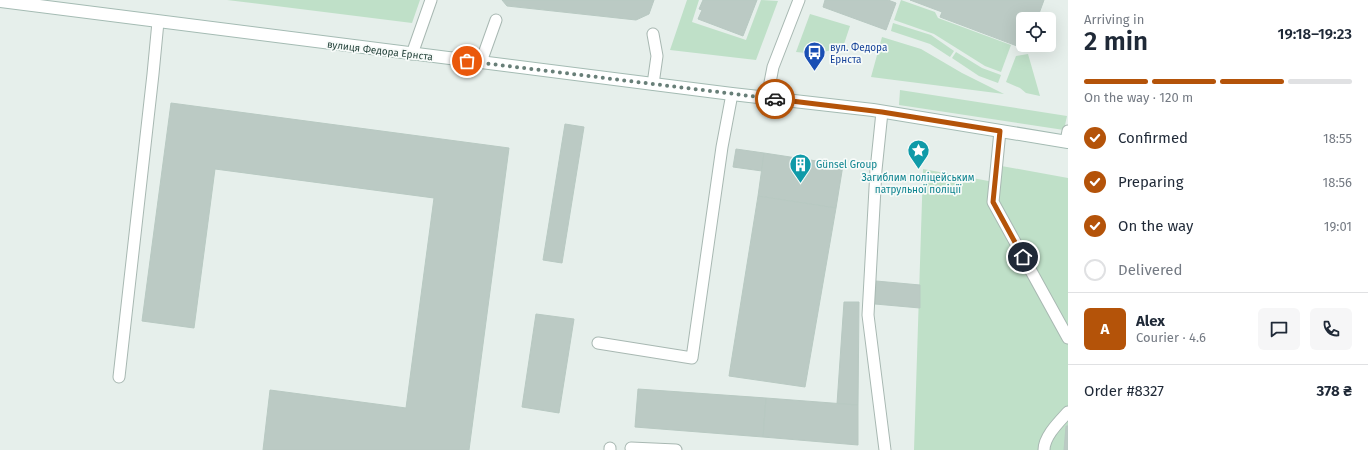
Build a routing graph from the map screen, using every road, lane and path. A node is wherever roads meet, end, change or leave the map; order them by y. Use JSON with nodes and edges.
{"nodes":[{"id":1,"x":431,"y":0,"type":"edge"},
{"id":2,"x":799,"y":0,"type":"edge"},
{"id":3,"x":0,"y":2,"type":"edge"},
{"id":4,"x":496,"y":20,"type":"dead end"},
{"id":5,"x":158,"y":22,"type":"junction"},
{"id":6,"x":653,"y":34,"type":"dead end"},
{"id":7,"x":412,"y":54,"type":"junction"},
{"id":8,"x":481,"y":62,"type":"junction"},
{"id":9,"x":653,"y":84,"type":"junction"},
{"id":10,"x":732,"y":94,"type":"junction"},
{"id":11,"x":767,"y":98,"type":"junction"},
{"id":12,"x":882,"y":112,"type":"junction"},
{"id":13,"x":1000,"y":131,"type":"junction"},
{"id":14,"x":1067,"y":138,"type":"edge"},
{"id":15,"x":1068,"y":338,"type":"edge"},
{"id":16,"x":598,"y":343,"type":"dead end"},
{"id":17,"x":119,"y":377,"type":"dead end"},
{"id":18,"x":1068,"y":412,"type":"edge"},
{"id":19,"x":631,"y":448,"type":"dead end"},
{"id":20,"x":676,"y":450,"type":"edge"},
{"id":21,"x":885,"y":450,"type":"edge"},
{"id":22,"x":1044,"y":450,"type":"edge"}],
"edges":[{"from":1,"to":7,"type":"lane"},
{"from":2,"to":11,"type":"lane"},
{"from":3,"to":5,"type":"street","name":"вулиця Федора Ернста"},
{"from":4,"to":8,"type":"lane"},
{"from":5,"to":7,"type":"street","name":"вулиця Федора Ернста"},
{"from":5,"to":17,"type":"lane"},
{"from":6,"to":9,"type":"lane"},
{"from":7,"to":8,"type":"street","name":"вулиця Федора Ернста"},
{"from":8,"to":9,"type":"street","name":"вулиця Федора Ернста"},
{"from":9,"to":10,"type":"street","name":"вулиця Федора Ернста"},
{"from":10,"to":11,"type":"street","name":"вулиця Федора Ернста"},
{"from":10,"to":16,"type":"lane"},
{"from":11,"to":12,"type":"street","name":"вулиця Федора Ернста"},
{"from":12,"to":13,"type":"street","name":"вулиця Федора Ернста"},
{"from":12,"to":21,"type":"lane"},
{"from":13,"to":14,"type":"street","name":"вулиця Федора Ернста"},
{"from":13,"to":15,"type":"lane"},
{"from":18,"to":22,"type":"lane"},
{"from":19,"to":20,"type":"lane"}]}
